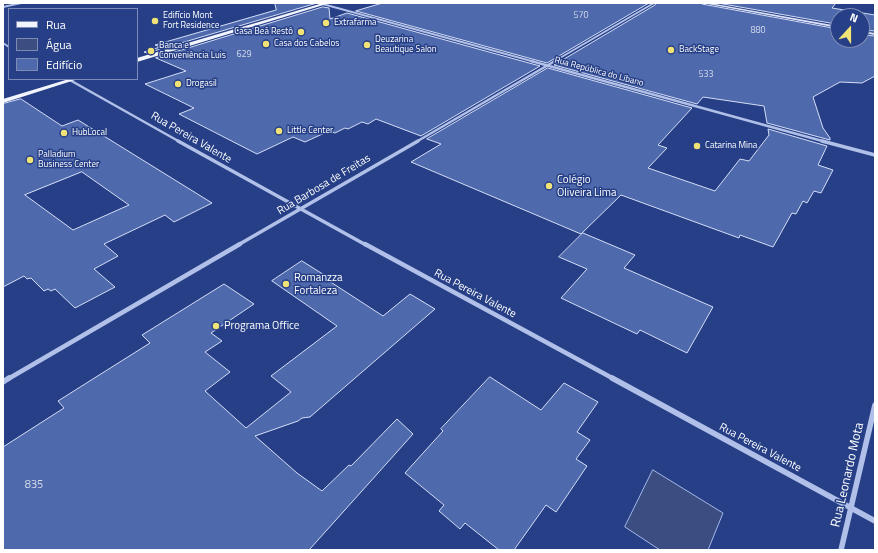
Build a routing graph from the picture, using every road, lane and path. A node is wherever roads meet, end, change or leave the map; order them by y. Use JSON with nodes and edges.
{"nodes":[{"id":1,"x":21,"y":3,"type":"edge"},
{"id":2,"x":324,"y":3,"type":"edge"},
{"id":3,"x":654,"y":3,"type":"edge"},
{"id":4,"x":704,"y":3,"type":"edge"},
{"id":5,"x":3,"y":7,"type":"edge"},
{"id":6,"x":830,"y":26,"type":"edge"},
{"id":7,"x":138,"y":60,"type":"edge"},
{"id":8,"x":547,"y":65,"type":"junction"},
{"id":9,"x":68,"y":80,"type":"edge"},
{"id":10,"x":73,"y":80,"type":"edge"},
{"id":11,"x":3,"y":101,"type":"edge"},
{"id":12,"x":875,"y":155,"type":"edge"},
{"id":13,"x":300,"y":209,"type":"junction"},
{"id":14,"x":3,"y":382,"type":"edge"},
{"id":15,"x":875,"y":405,"type":"edge"},
{"id":16,"x":852,"y":508,"type":"junction"},
{"id":17,"x":875,"y":521,"type":"edge"},
{"id":18,"x":841,"y":550,"type":"edge"}],
"edges":[{"from":1,"to":5,"type":"street"},
{"from":2,"to":7,"type":"main road"},
{"from":2,"to":8,"type":"street","name":"Rua República do Líbano"},
{"from":3,"to":8,"type":"street","name":"Rua Barbosa de Freitas"},
{"from":4,"to":6,"type":"street"},
{"from":8,"to":12,"type":"street","name":"Rua República do Líbano"},
{"from":8,"to":13,"type":"street","name":"Rua Barbosa de Freitas"},
{"from":9,"to":11,"type":"main road"},
{"from":10,"to":13,"type":"street","name":"Rua Pereira Valente"},
{"from":13,"to":14,"type":"street","name":"Rua Barbosa de Freitas"},
{"from":13,"to":16,"type":"street","name":"Rua Pereira Valente"},
{"from":15,"to":16,"type":"street","name":"Rua Leonardo Mota"},
{"from":16,"to":17,"type":"street","name":"Rua Pereira Valente"},
{"from":16,"to":18,"type":"street","name":"Rua Leonardo Mota"}]}
